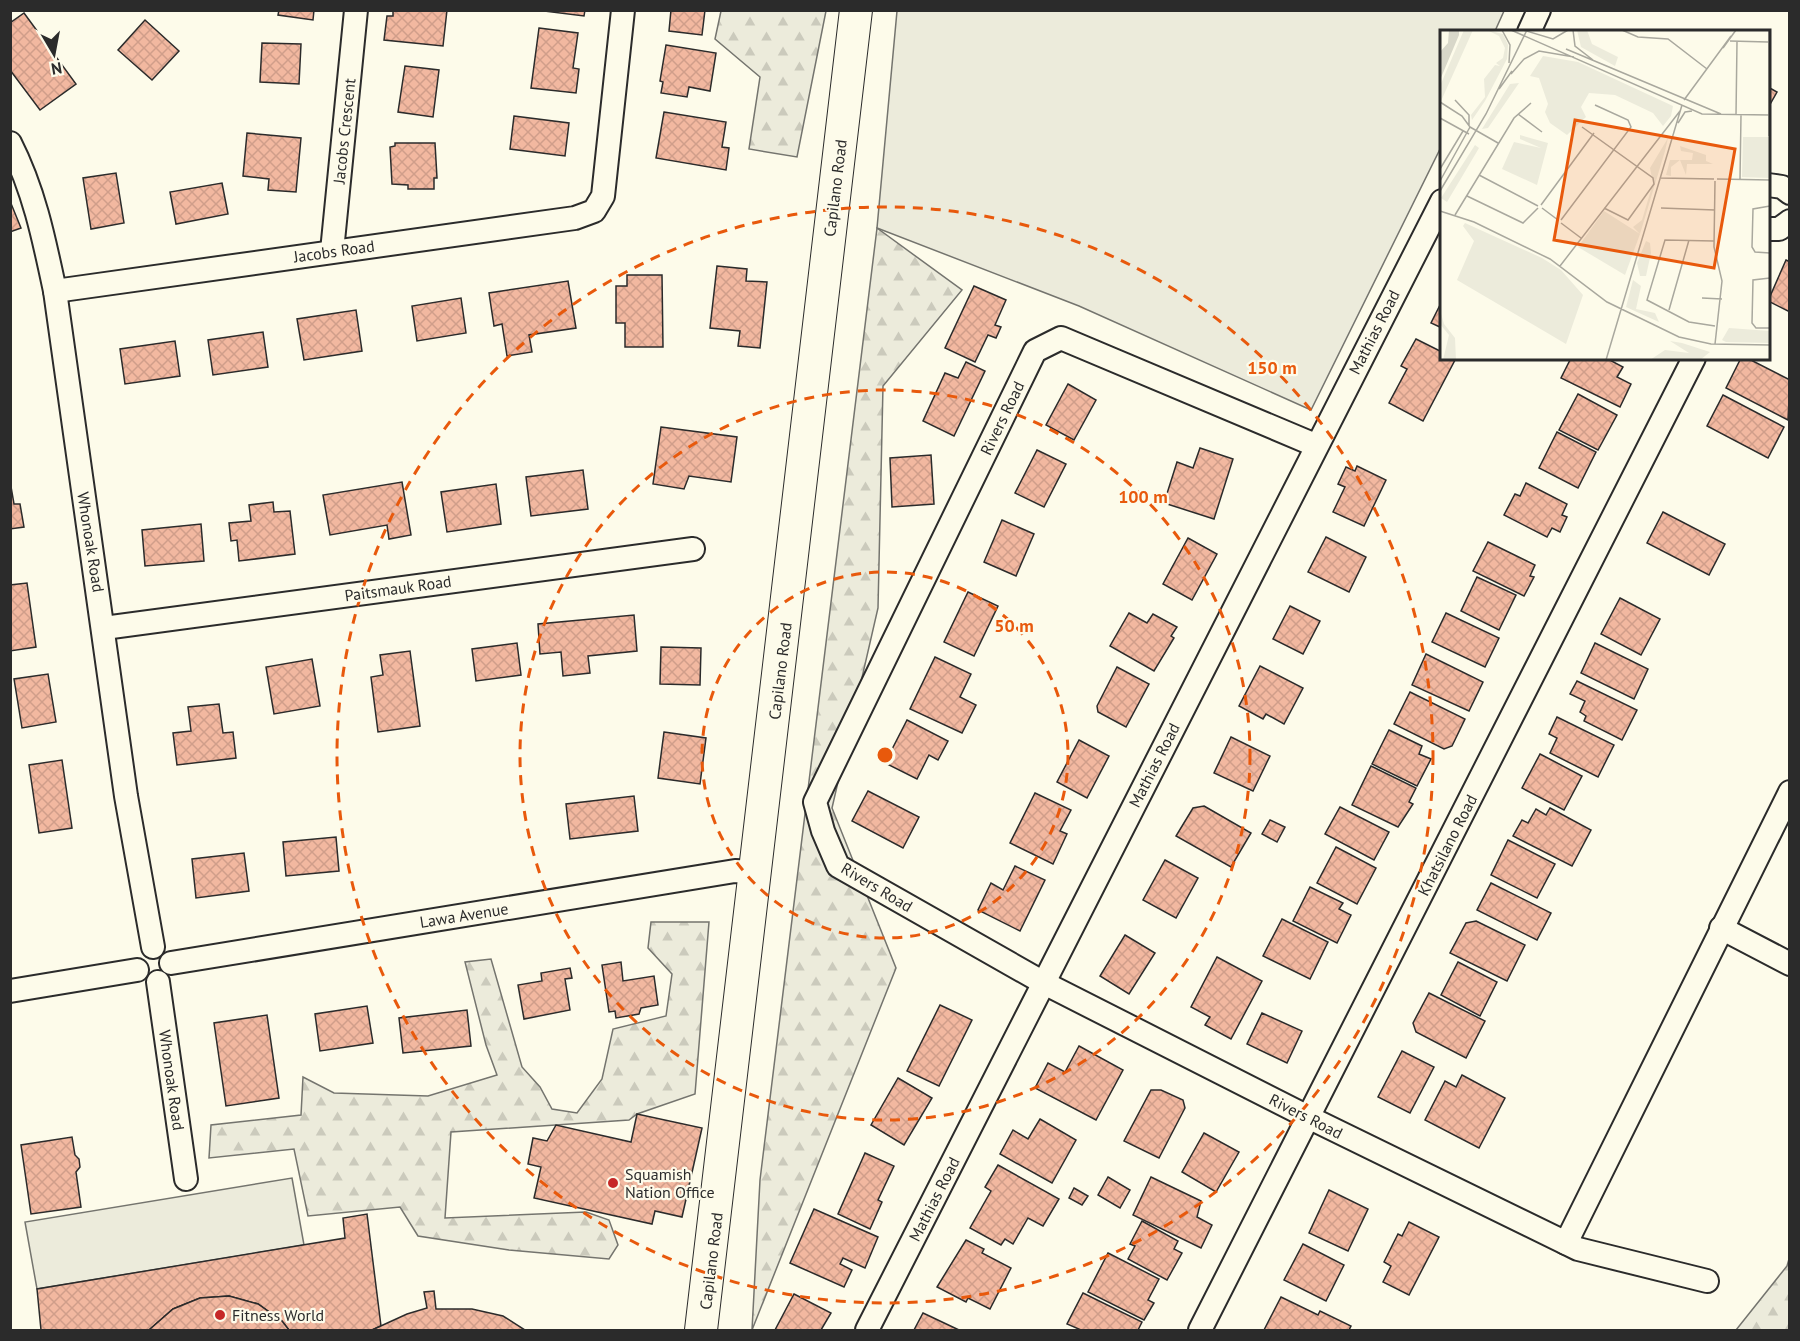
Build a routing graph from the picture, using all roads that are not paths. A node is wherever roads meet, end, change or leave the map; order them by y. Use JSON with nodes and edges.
{"nodes":[{"id":1,"x":356,"y":10,"type":"edge"},
{"id":2,"x":623,"y":10,"type":"edge"},
{"id":3,"x":856,"y":10,"type":"edge"},
{"id":4,"x":1539,"y":10,"type":"edge"},
{"id":5,"x":1530,"y":30,"type":"edge"},
{"id":6,"x":10,"y":143,"type":"edge"},
{"id":7,"x":1440,"y":205,"type":"edge"},
{"id":8,"x":1790,"y":221,"type":"edge"},
{"id":9,"x":1770,"y":229,"type":"edge"},
{"id":10,"x":332,"y":251,"type":"junction"},
{"id":11,"x":55,"y":291,"type":"junction"},
{"id":12,"x":1693,"y":360,"type":"edge"},
{"id":13,"x":1315,"y":445,"type":"junction"},
{"id":14,"x":693,"y":549,"type":"dead end"},
{"id":15,"x":104,"y":628,"type":"junction"},
{"id":16,"x":1790,"y":792,"type":"edge"},
{"id":17,"x":756,"y":872,"type":"junction"},
{"id":18,"x":1721,"y":928,"type":"junction"},
{"id":19,"x":153,"y":947,"type":"junction"},
{"id":20,"x":171,"y":963,"type":"junction"},
{"id":21,"x":1790,"y":964,"type":"edge"},
{"id":22,"x":137,"y":970,"type":"junction"},
{"id":23,"x":158,"y":982,"type":"junction"},
{"id":24,"x":1044,"y":983,"type":"junction"},
{"id":25,"x":10,"y":991,"type":"edge"},
{"id":26,"x":1308,"y":1117,"type":"junction"},
{"id":27,"x":186,"y":1179,"type":"dead end"},
{"id":28,"x":1566,"y":1243,"type":"junction"},
{"id":29,"x":1707,"y":1281,"type":"dead end"},
{"id":30,"x":701,"y":1330,"type":"edge"},
{"id":31,"x":867,"y":1330,"type":"edge"},
{"id":32,"x":1200,"y":1330,"type":"edge"}],
"edges":[{"from":1,"to":10,"type":"street","name":"Jacobs Crescent"},
{"from":2,"to":10,"type":"street","name":"Jacobs Road"},
{"from":3,"to":17,"type":"street","name":"Capilano Road"},
{"from":4,"to":5,"type":"street"},
{"from":6,"to":11,"type":"street","name":"Whonoak Road"},
{"from":7,"to":13,"type":"street","name":"Mathias Road"},
{"from":8,"to":9,"type":"street"},
{"from":10,"to":11,"type":"street","name":"Jacobs Road"},
{"from":11,"to":15,"type":"street","name":"Whonoak Road"},
{"from":12,"to":26,"type":"street","name":"Khatsilano Road"},
{"from":13,"to":24,"type":"street","name":"Mathias Road"},
{"from":13,"to":24,"type":"street","name":"Rivers Road"},
{"from":14,"to":15,"type":"street","name":"Paitsmauk Road"},
{"from":15,"to":19,"type":"street","name":"Whonoak Road"},
{"from":16,"to":18,"type":"street"},
{"from":17,"to":20,"type":"street","name":"Lawa Avenue"},
{"from":17,"to":30,"type":"street","name":"Capilano Road"},
{"from":18,"to":21,"type":"street"},
{"from":18,"to":28,"type":"street"},
{"from":19,"to":20,"type":"street"},
{"from":19,"to":22,"type":"street"},
{"from":20,"to":23,"type":"street"},
{"from":22,"to":23,"type":"street"},
{"from":22,"to":25,"type":"street"},
{"from":23,"to":27,"type":"street","name":"Whonoak Road"},
{"from":24,"to":26,"type":"street","name":"Rivers Road"},
{"from":24,"to":31,"type":"street","name":"Mathias Road"},
{"from":26,"to":28,"type":"street","name":"Rivers Road"},
{"from":26,"to":32,"type":"street","name":"Khatsilano Road"},
{"from":28,"to":29,"type":"street","name":"Rivers Road"}]}
